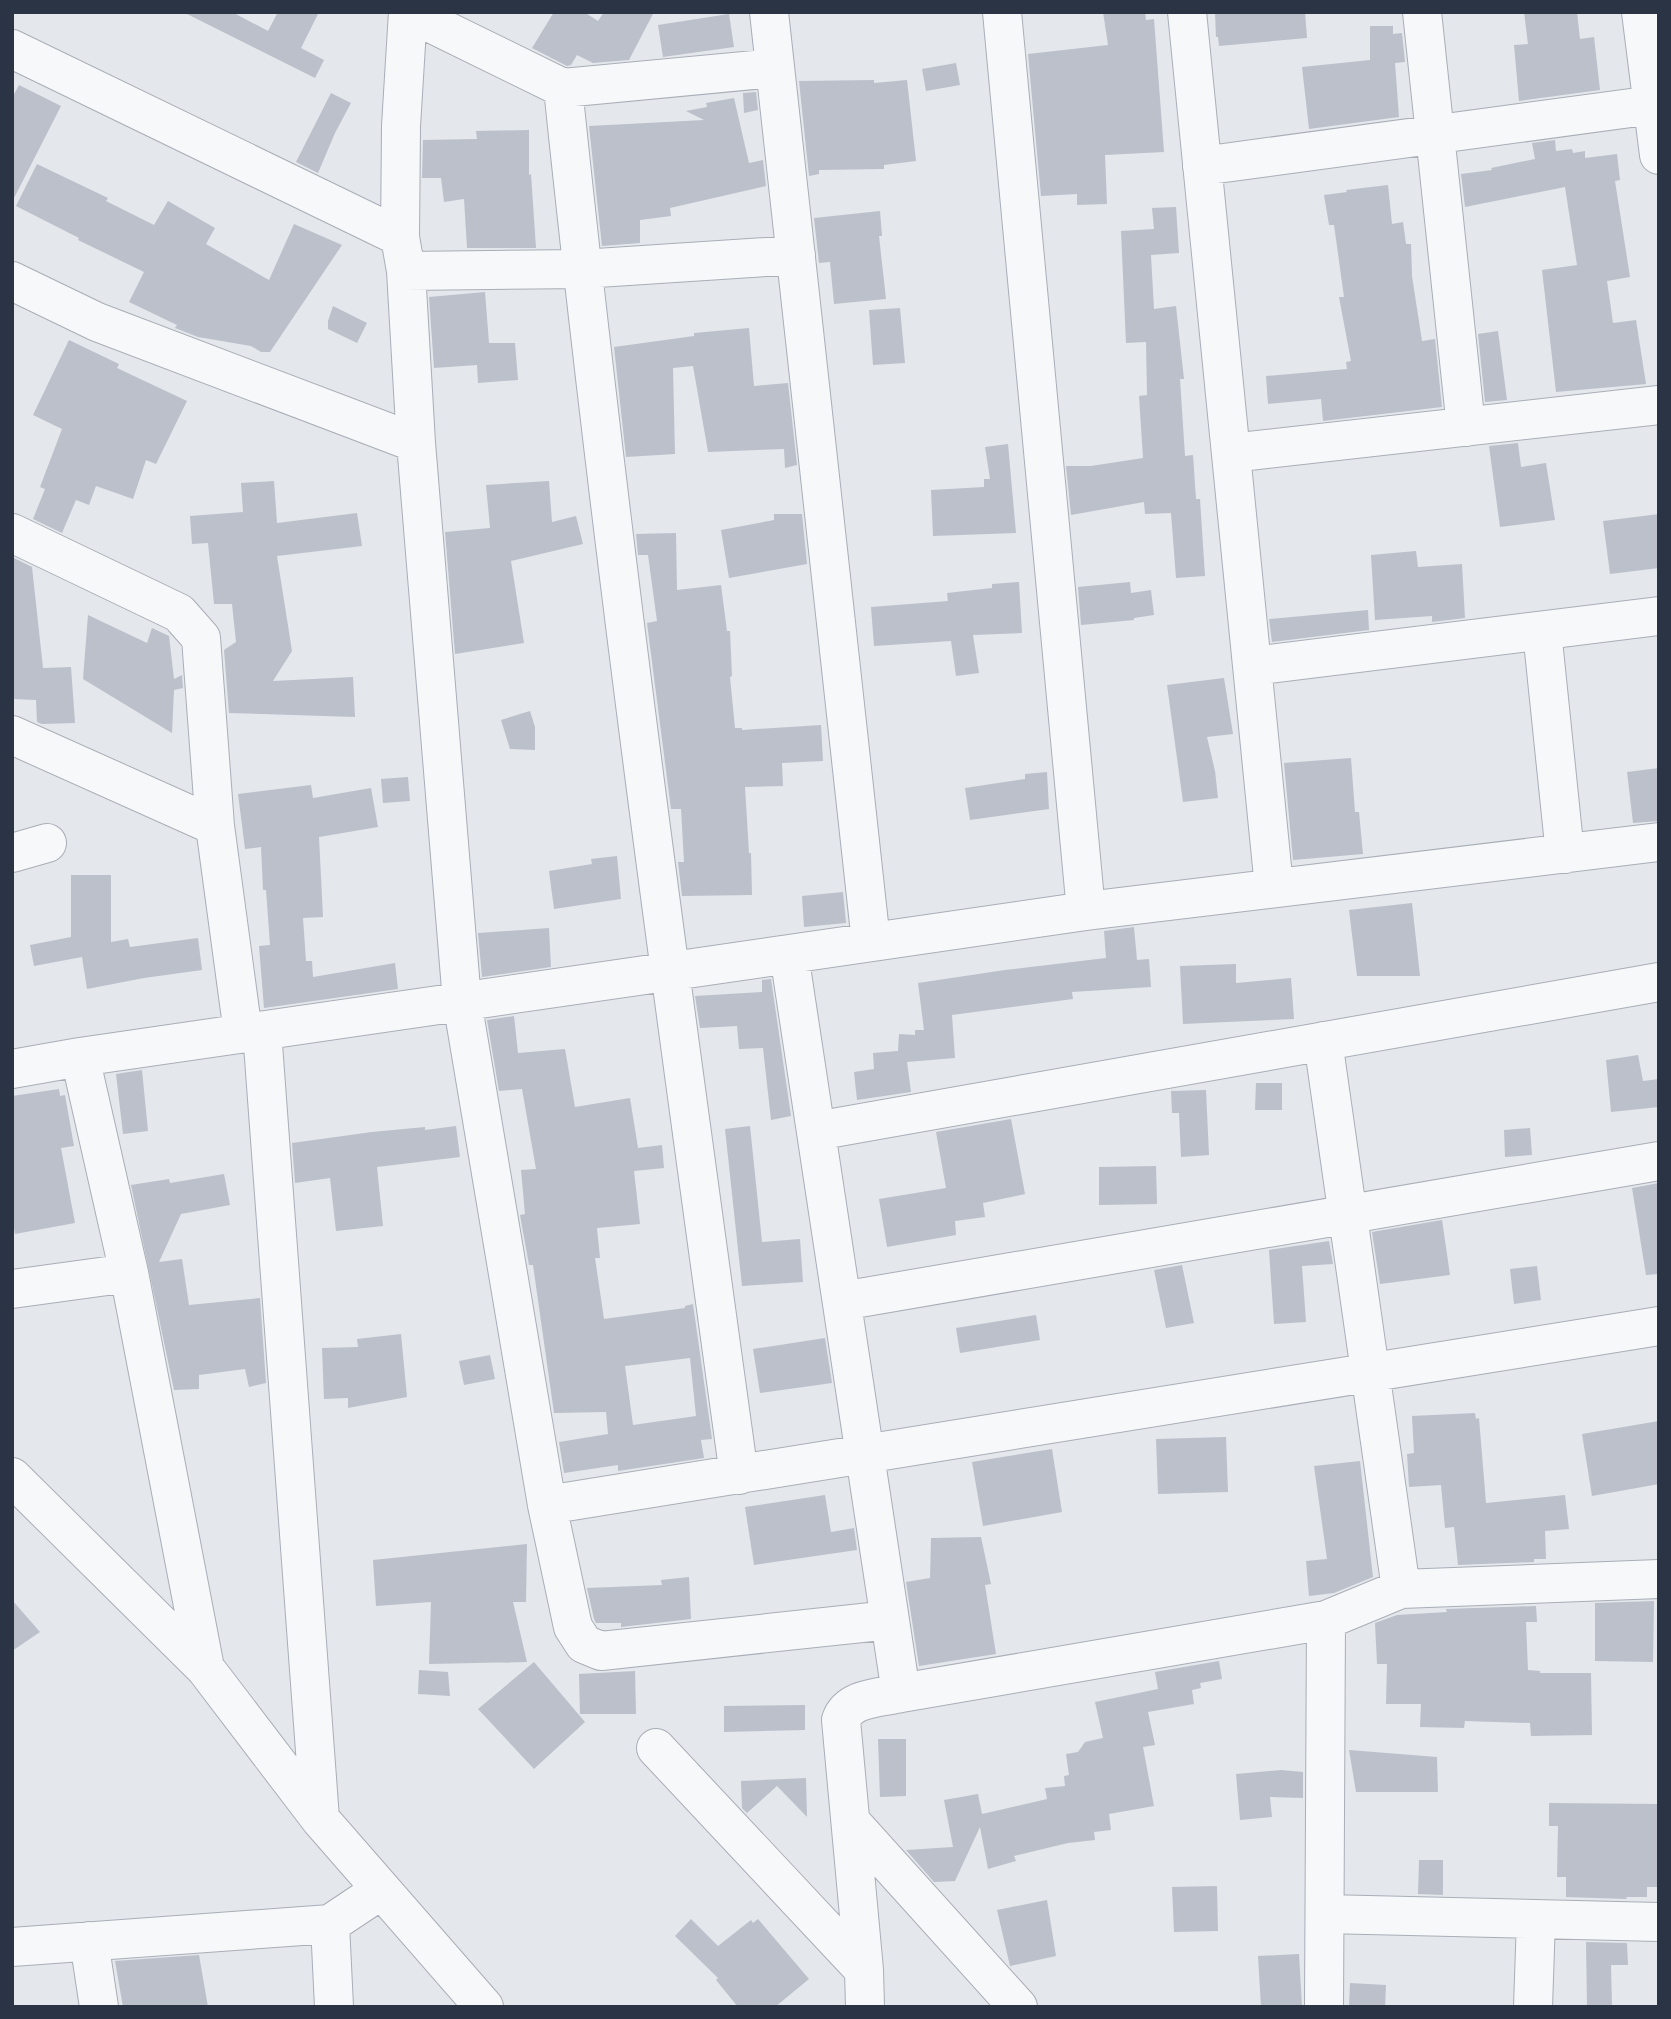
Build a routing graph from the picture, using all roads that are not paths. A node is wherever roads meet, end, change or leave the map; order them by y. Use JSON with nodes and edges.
{"nodes":[{"id":1,"x":408,"y":12,"type":"edge"},
{"id":2,"x":769,"y":12,"type":"edge"},
{"id":3,"x":1002,"y":12,"type":"edge"},
{"id":4,"x":1187,"y":12,"type":"edge"},
{"id":5,"x":1422,"y":12,"type":"edge"},
{"id":6,"x":1641,"y":12,"type":"edge"},
{"id":7,"x":12,"y":49,"type":"edge"},
{"id":8,"x":775,"y":68,"type":"junction"},
{"id":9,"x":563,"y":88,"type":"junction"},
{"id":10,"x":1653,"y":105,"type":"junction"},
{"id":11,"x":1435,"y":135,"type":"junction"},
{"id":12,"x":1659,"y":153,"type":"edge"},
{"id":13,"x":1202,"y":166,"type":"junction"},
{"id":14,"x":403,"y":254,"type":"junction"},
{"id":15,"x":796,"y":255,"type":"junction"},
{"id":16,"x":582,"y":269,"type":"junction"},
{"id":17,"x":12,"y":281,"type":"edge"},
{"id":18,"x":1659,"y":405,"type":"edge"},
{"id":19,"x":1466,"y":427,"type":"junction"},
{"id":20,"x":416,"y":443,"type":"junction"},
{"id":21,"x":1231,"y":453,"type":"junction"},
{"id":22,"x":12,"y":533,"type":"edge"},
{"id":23,"x":1659,"y":616,"type":"edge"},
{"id":24,"x":1542,"y":631,"type":"junction"},
{"id":25,"x":1252,"y":666,"type":"junction"},
{"id":26,"x":12,"y":734,"type":"edge"},
{"id":27,"x":215,"y":827,"type":"junction"},
{"id":28,"x":1659,"y":842,"type":"edge"},
{"id":29,"x":1565,"y":854,"type":"junction"},
{"id":30,"x":1274,"y":887,"type":"junction"},
{"id":31,"x":1086,"y":911,"type":"junction"},
{"id":32,"x":871,"y":942,"type":"junction"},
{"id":33,"x":789,"y":954,"type":"junction"},
{"id":34,"x":669,"y":971,"type":"junction"},
{"id":35,"x":1659,"y":982,"type":"edge"},
{"id":36,"x":462,"y":1001,"type":"junction"},
{"id":37,"x":252,"y":1032,"type":"junction"},
{"id":38,"x":1323,"y":1041,"type":"junction"},
{"id":39,"x":80,"y":1057,"type":"junction"},
{"id":40,"x":12,"y":1069,"type":"edge"},
{"id":41,"x":816,"y":1131,"type":"junction"},
{"id":42,"x":1659,"y":1161,"type":"edge"},
{"id":43,"x":1348,"y":1214,"type":"junction"},
{"id":44,"x":129,"y":1273,"type":"junction"},
{"id":45,"x":12,"y":1289,"type":"edge"},
{"id":46,"x":842,"y":1301,"type":"junction"},
{"id":47,"x":1659,"y":1326,"type":"edge"},
{"id":48,"x":1370,"y":1373,"type":"junction"},
{"id":49,"x":864,"y":1454,"type":"junction"},
{"id":50,"x":739,"y":1475,"type":"junction"},
{"id":51,"x":12,"y":1477,"type":"edge"},
{"id":52,"x":547,"y":1506,"type":"junction"},
{"id":53,"x":1659,"y":1579,"type":"edge"},
{"id":54,"x":1401,"y":1589,"type":"junction"},
{"id":55,"x":890,"y":1620,"type":"junction"},
{"id":56,"x":1326,"y":1620,"type":"junction"},
{"id":57,"x":205,"y":1668,"type":"junction"},
{"id":58,"x":901,"y":1693,"type":"junction"},
{"id":59,"x":656,"y":1748,"type":"dead end"},
{"id":60,"x":320,"y":1819,"type":"junction"},
{"id":61,"x":851,"y":1822,"type":"junction"},
{"id":62,"x":381,"y":1890,"type":"junction"},
{"id":63,"x":1325,"y":1914,"type":"junction"},
{"id":64,"x":1536,"y":1919,"type":"junction"},
{"id":65,"x":1659,"y":1922,"type":"edge"},
{"id":66,"x":330,"y":1924,"type":"junction"},
{"id":67,"x":89,"y":1941,"type":"junction"},
{"id":68,"x":12,"y":1947,"type":"edge"},
{"id":69,"x":865,"y":1988,"type":"edge"},
{"id":70,"x":99,"y":2007,"type":"edge"},
{"id":71,"x":334,"y":2007,"type":"edge"},
{"id":72,"x":484,"y":2007,"type":"edge"},
{"id":73,"x":1018,"y":2007,"type":"edge"},
{"id":74,"x":1324,"y":2007,"type":"edge"},
{"id":75,"x":1533,"y":2007,"type":"edge"}],
"edges":[{"from":1,"to":9,"type":"street"},
{"from":1,"to":14,"type":"street"},
{"from":2,"to":8,"type":"street"},
{"from":3,"to":31,"type":"street"},
{"from":4,"to":13,"type":"street"},
{"from":5,"to":11,"type":"street"},
{"from":6,"to":10,"type":"street"},
{"from":7,"to":14,"type":"street"},
{"from":8,"to":9,"type":"street"},
{"from":8,"to":15,"type":"street"},
{"from":9,"to":16,"type":"street"},
{"from":10,"to":11,"type":"street"},
{"from":10,"to":12,"type":"street"},
{"from":11,"to":13,"type":"street"},
{"from":11,"to":19,"type":"street"},
{"from":13,"to":21,"type":"street"},
{"from":14,"to":16,"type":"street"},
{"from":14,"to":20,"type":"street"},
{"from":15,"to":16,"type":"street"},
{"from":15,"to":32,"type":"street"},
{"from":16,"to":34,"type":"street"},
{"from":17,"to":20,"type":"street"},
{"from":18,"to":19,"type":"street"},
{"from":19,"to":21,"type":"street"},
{"from":20,"to":36,"type":"street"},
{"from":21,"to":25,"type":"street"},
{"from":22,"to":27,"type":"street"},
{"from":23,"to":24,"type":"street"},
{"from":24,"to":25,"type":"street"},
{"from":24,"to":29,"type":"street"},
{"from":25,"to":30,"type":"street"},
{"from":26,"to":27,"type":"street"},
{"from":27,"to":37,"type":"street"},
{"from":28,"to":29,"type":"street"},
{"from":29,"to":30,"type":"street"},
{"from":30,"to":31,"type":"street"},
{"from":31,"to":32,"type":"street"},
{"from":32,"to":33,"type":"street"},
{"from":33,"to":34,"type":"street"},
{"from":33,"to":41,"type":"street"},
{"from":34,"to":36,"type":"street"},
{"from":34,"to":50,"type":"street"},
{"from":35,"to":38,"type":"street"},
{"from":36,"to":37,"type":"street"},
{"from":36,"to":52,"type":"street"},
{"from":37,"to":39,"type":"street"},
{"from":37,"to":60,"type":"street"},
{"from":38,"to":41,"type":"street"},
{"from":38,"to":43,"type":"street"},
{"from":39,"to":40,"type":"street"},
{"from":39,"to":44,"type":"street"},
{"from":41,"to":46,"type":"street"},
{"from":42,"to":43,"type":"street"},
{"from":43,"to":46,"type":"street"},
{"from":43,"to":48,"type":"street"},
{"from":44,"to":45,"type":"street"},
{"from":44,"to":57,"type":"street"},
{"from":46,"to":49,"type":"street"},
{"from":47,"to":48,"type":"street"},
{"from":48,"to":49,"type":"street"},
{"from":48,"to":54,"type":"street"},
{"from":49,"to":50,"type":"street"},
{"from":49,"to":55,"type":"street"},
{"from":50,"to":52,"type":"street"},
{"from":51,"to":57,"type":"street"},
{"from":52,"to":55,"type":"street"},
{"from":53,"to":54,"type":"street"},
{"from":54,"to":56,"type":"street"},
{"from":55,"to":58,"type":"street"},
{"from":56,"to":58,"type":"street"},
{"from":56,"to":63,"type":"street"},
{"from":57,"to":60,"type":"street"},
{"from":58,"to":61,"type":"street"},
{"from":59,"to":69,"type":"street"},
{"from":60,"to":62,"type":"street"},
{"from":61,"to":69,"type":"street"},
{"from":61,"to":73,"type":"street"},
{"from":62,"to":66,"type":"street"},
{"from":62,"to":72,"type":"street"},
{"from":63,"to":64,"type":"street"},
{"from":63,"to":74,"type":"street"},
{"from":64,"to":65,"type":"street"},
{"from":64,"to":75,"type":"street"},
{"from":66,"to":67,"type":"street"},
{"from":66,"to":71,"type":"street"},
{"from":67,"to":68,"type":"street"},
{"from":67,"to":70,"type":"street"}]}
